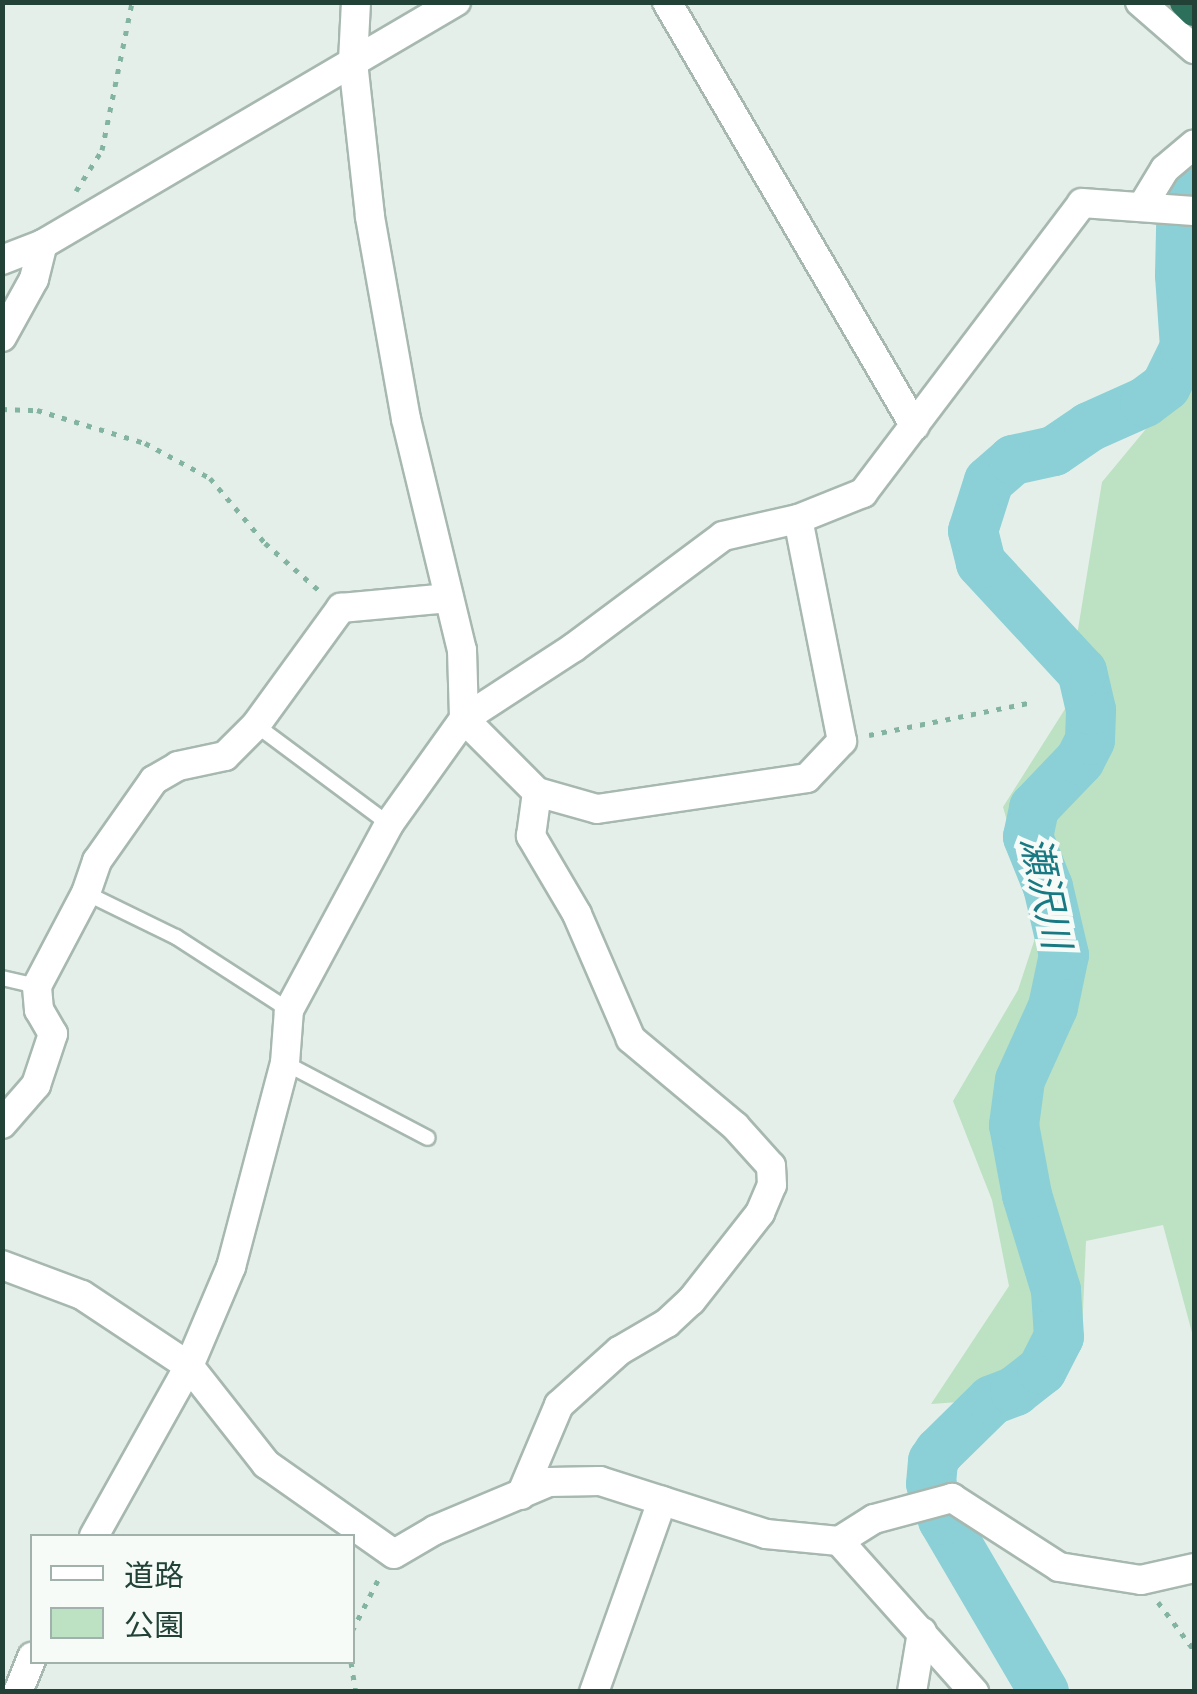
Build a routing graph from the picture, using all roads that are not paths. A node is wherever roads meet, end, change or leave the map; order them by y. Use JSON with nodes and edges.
{"nodes":[{"id":1,"x":356,"y":2,"type":"edge"},
{"id":2,"x":456,"y":2,"type":"edge"},
{"id":3,"x":667,"y":2,"type":"edge"},
{"id":4,"x":1140,"y":2,"type":"edge"},
{"id":5,"x":1185,"y":2,"type":"edge"},
{"id":6,"x":1194,"y":11,"type":"edge"},
{"id":7,"x":1194,"y":49,"type":"edge"},
{"id":8,"x":353,"y":62,"type":"junction"},
{"id":9,"x":1194,"y":145,"type":"edge"},
{"id":10,"x":1150,"y":205,"type":"junction"},
{"id":11,"x":1194,"y":211,"type":"edge"},
{"id":12,"x":43,"y":244,"type":"junction"},
{"id":13,"x":2,"y":260,"type":"edge"},
{"id":14,"x":2,"y":337,"type":"edge"},
{"id":15,"x":914,"y":426,"type":"junction"},
{"id":16,"x":798,"y":519,"type":"junction"},
{"id":17,"x":450,"y":598,"type":"junction"},
{"id":18,"x":464,"y":720,"type":"junction"},
{"id":19,"x":256,"y":725,"type":"junction"},
{"id":20,"x":537,"y":792,"type":"junction"},
{"id":21,"x":389,"y":824,"type":"junction"},
{"id":22,"x":86,"y":892,"type":"junction"},
{"id":23,"x":2,"y":978,"type":"edge"},
{"id":24,"x":37,"y":986,"type":"junction"},
{"id":25,"x":288,"y":1010,"type":"junction"},
{"id":26,"x":285,"y":1063,"type":"junction"},
{"id":27,"x":2,"y":1124,"type":"edge"},
{"id":28,"x":428,"y":1138,"type":"dead end"},
{"id":29,"x":2,"y":1265,"type":"edge"},
{"id":30,"x":189,"y":1366,"type":"junction"},
{"id":31,"x":521,"y":1495,"type":"junction"},
{"id":32,"x":662,"y":1501,"type":"junction"},
{"id":33,"x":95,"y":1534,"type":"edge"},
{"id":34,"x":838,"y":1541,"type":"junction"},
{"id":35,"x":1194,"y":1568,"type":"edge"},
{"id":36,"x":922,"y":1632,"type":"junction"},
{"id":37,"x":30,"y":1661,"type":"edge"},
{"id":38,"x":18,"y":1692,"type":"edge"},
{"id":39,"x":594,"y":1692,"type":"edge"},
{"id":40,"x":912,"y":1692,"type":"edge"},
{"id":41,"x":974,"y":1692,"type":"edge"}],
"edges":[{"from":1,"to":8,"type":"street"},
{"from":2,"to":8,"type":"street"},
{"from":3,"to":15,"type":"street"},
{"from":4,"to":7,"type":"street"},
{"from":5,"to":6,"type":"highway"},
{"from":8,"to":12,"type":"street"},
{"from":8,"to":17,"type":"street"},
{"from":9,"to":10,"type":"street"},
{"from":10,"to":11,"type":"street"},
{"from":10,"to":15,"type":"street"},
{"from":12,"to":13,"type":"street"},
{"from":12,"to":14,"type":"street"},
{"from":15,"to":16,"type":"street"},
{"from":16,"to":18,"type":"street"},
{"from":16,"to":20,"type":"street"},
{"from":17,"to":18,"type":"street"},
{"from":17,"to":19,"type":"street"},
{"from":18,"to":20,"type":"street"},
{"from":18,"to":21,"type":"street"},
{"from":19,"to":21,"type":"lane"},
{"from":19,"to":22,"type":"street"},
{"from":20,"to":31,"type":"street"},
{"from":21,"to":25,"type":"street"},
{"from":22,"to":24,"type":"street"},
{"from":22,"to":25,"type":"lane"},
{"from":23,"to":24,"type":"lane"},
{"from":24,"to":27,"type":"street"},
{"from":25,"to":26,"type":"street"},
{"from":26,"to":28,"type":"lane"},
{"from":26,"to":30,"type":"street"},
{"from":29,"to":30,"type":"street"},
{"from":30,"to":31,"type":"street"},
{"from":30,"to":33,"type":"street"},
{"from":31,"to":32,"type":"street"},
{"from":32,"to":34,"type":"street"},
{"from":32,"to":39,"type":"street"},
{"from":34,"to":35,"type":"street"},
{"from":34,"to":36,"type":"street"},
{"from":36,"to":40,"type":"street"},
{"from":36,"to":41,"type":"street"},
{"from":37,"to":38,"type":"street"}]}
